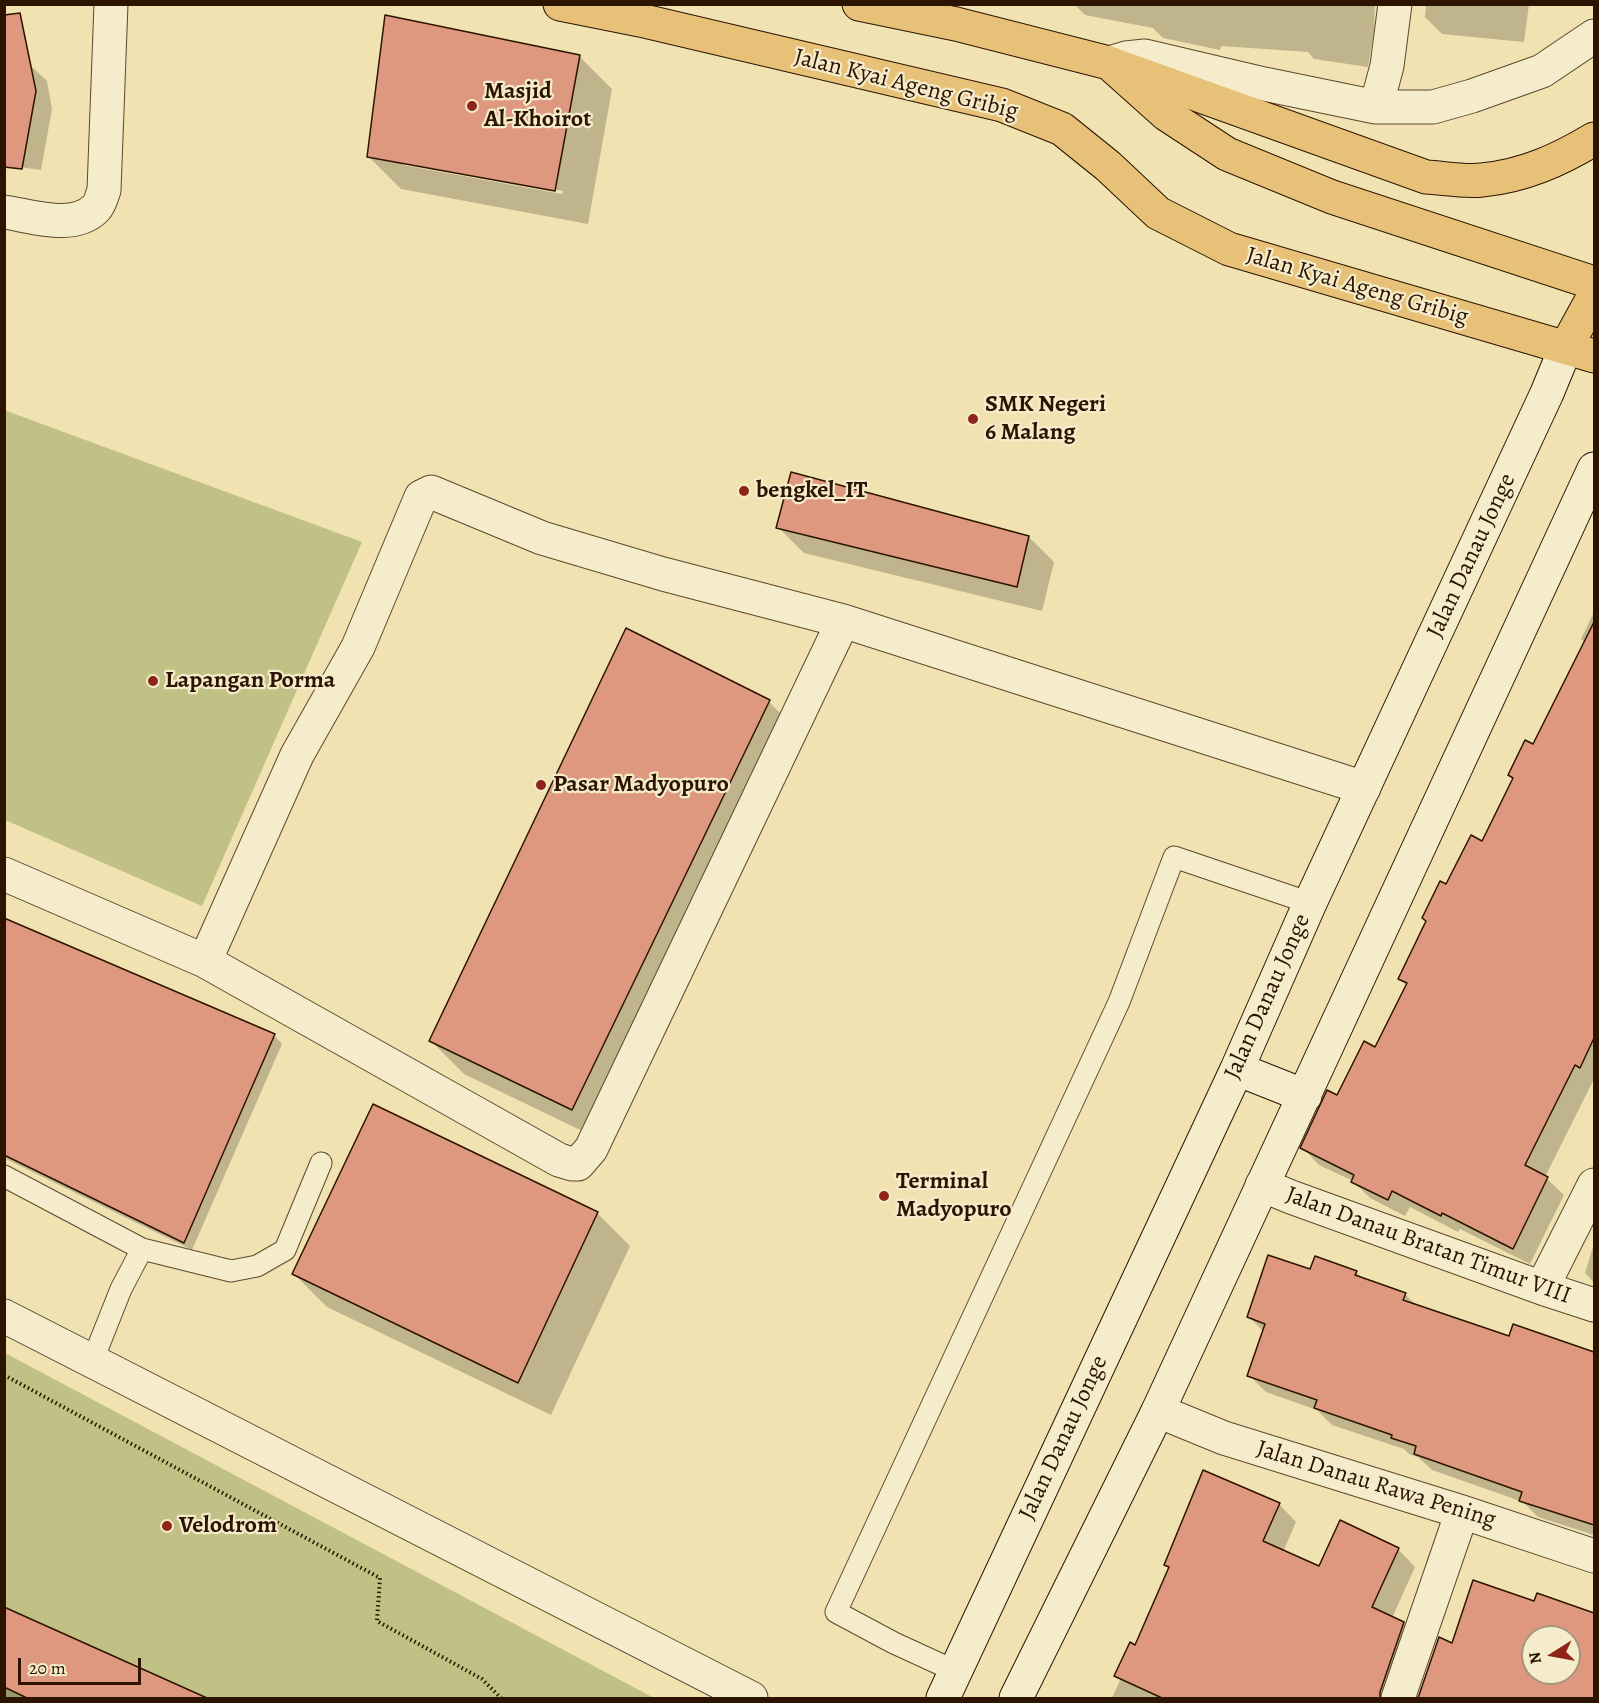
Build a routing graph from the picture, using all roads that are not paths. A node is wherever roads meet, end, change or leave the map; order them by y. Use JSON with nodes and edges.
{"nodes":[{"id":1,"x":111,"y":4,"type":"edge"},
{"id":2,"x":859,"y":4,"type":"edge"},
{"id":3,"x":1395,"y":4,"type":"edge"},
{"id":4,"x":569,"y":5,"type":"edge"},
{"id":5,"x":958,"y":14,"type":"edge"},
{"id":6,"x":1594,"y":36,"type":"edge"},
{"id":7,"x":1109,"y":63,"type":"junction"},
{"id":8,"x":1376,"y":107,"type":"junction"},
{"id":9,"x":1594,"y":139,"type":"edge"},
{"id":10,"x":4,"y":212,"type":"edge"},
{"id":11,"x":1594,"y":283,"type":"edge"},
{"id":12,"x":1594,"y":296,"type":"edge"},
{"id":13,"x":1580,"y":352,"type":"edge"},
{"id":14,"x":1594,"y":469,"type":"edge"},
{"id":15,"x":843,"y":621,"type":"junction"},
{"id":16,"x":1364,"y":788,"type":"junction"},
{"id":17,"x":4,"y":874,"type":"edge"},
{"id":18,"x":1310,"y":903,"type":"junction"},
{"id":19,"x":205,"y":961,"type":"junction"},
{"id":20,"x":1237,"y":1070,"type":"junction"},
{"id":21,"x":1305,"y":1096,"type":"junction"},
{"id":22,"x":321,"y":1163,"type":"dead end"},
{"id":23,"x":4,"y":1176,"type":"edge"},
{"id":24,"x":1262,"y":1185,"type":"junction"},
{"id":25,"x":1594,"y":1185,"type":"edge"},
{"id":26,"x":142,"y":1249,"type":"junction"},
{"id":27,"x":1542,"y":1288,"type":"junction"},
{"id":28,"x":1594,"y":1305,"type":"edge"},
{"id":29,"x":4,"y":1316,"type":"edge"},
{"id":30,"x":92,"y":1362,"type":"junction"},
{"id":31,"x":1158,"y":1411,"type":"junction"},
{"id":32,"x":1462,"y":1512,"type":"junction"},
{"id":33,"x":1594,"y":1556,"type":"edge"},
{"id":34,"x":949,"y":1685,"type":"edge"},
{"id":35,"x":751,"y":1698,"type":"edge"},
{"id":36,"x":1016,"y":1698,"type":"edge"},
{"id":37,"x":1398,"y":1698,"type":"edge"}],
"edges":[{"from":1,"to":10,"type":"street"},
{"from":2,"to":5,"type":"main road"},
{"from":3,"to":8,"type":"street"},
{"from":4,"to":13,"type":"main road","name":"Jalan Kyai Ageng Gribig"},
{"from":5,"to":7,"type":"main road"},
{"from":6,"to":8,"type":"street"},
{"from":7,"to":8,"type":"street"},
{"from":7,"to":9,"type":"main road"},
{"from":7,"to":11,"type":"main road"},
{"from":12,"to":13,"type":"main road","name":"Jalan Danau Jonge"},
{"from":13,"to":16,"type":"street","name":"Jalan Danau Jonge"},
{"from":14,"to":21,"type":"street"},
{"from":15,"to":16,"type":"street"},
{"from":15,"to":19,"type":"street"},
{"from":15,"to":19,"type":"street"},
{"from":16,"to":18,"type":"street","name":"Jalan Danau Jonge"},
{"from":17,"to":19,"type":"street"},
{"from":18,"to":20,"type":"street","name":"Jalan Danau Jonge"},
{"from":18,"to":34,"type":"lane"},
{"from":20,"to":21,"type":"street"},
{"from":20,"to":34,"type":"street","name":"Jalan Danau Jonge"},
{"from":21,"to":24,"type":"street"},
{"from":22,"to":26,"type":"lane"},
{"from":23,"to":26,"type":"lane"},
{"from":24,"to":27,"type":"street","name":"Jalan Danau Bratan Timur VIII"},
{"from":24,"to":31,"type":"street"},
{"from":25,"to":27,"type":"street"},
{"from":26,"to":30,"type":"lane"},
{"from":27,"to":28,"type":"street","name":"Jalan Danau Bratan Timur VIII"},
{"from":29,"to":30,"type":"street"},
{"from":30,"to":35,"type":"street"},
{"from":31,"to":32,"type":"street","name":"Jalan Danau Rawa Pening"},
{"from":31,"to":36,"type":"street"},
{"from":32,"to":33,"type":"street","name":"Jalan Danau Rawa Pening"},
{"from":32,"to":37,"type":"street"}]}
